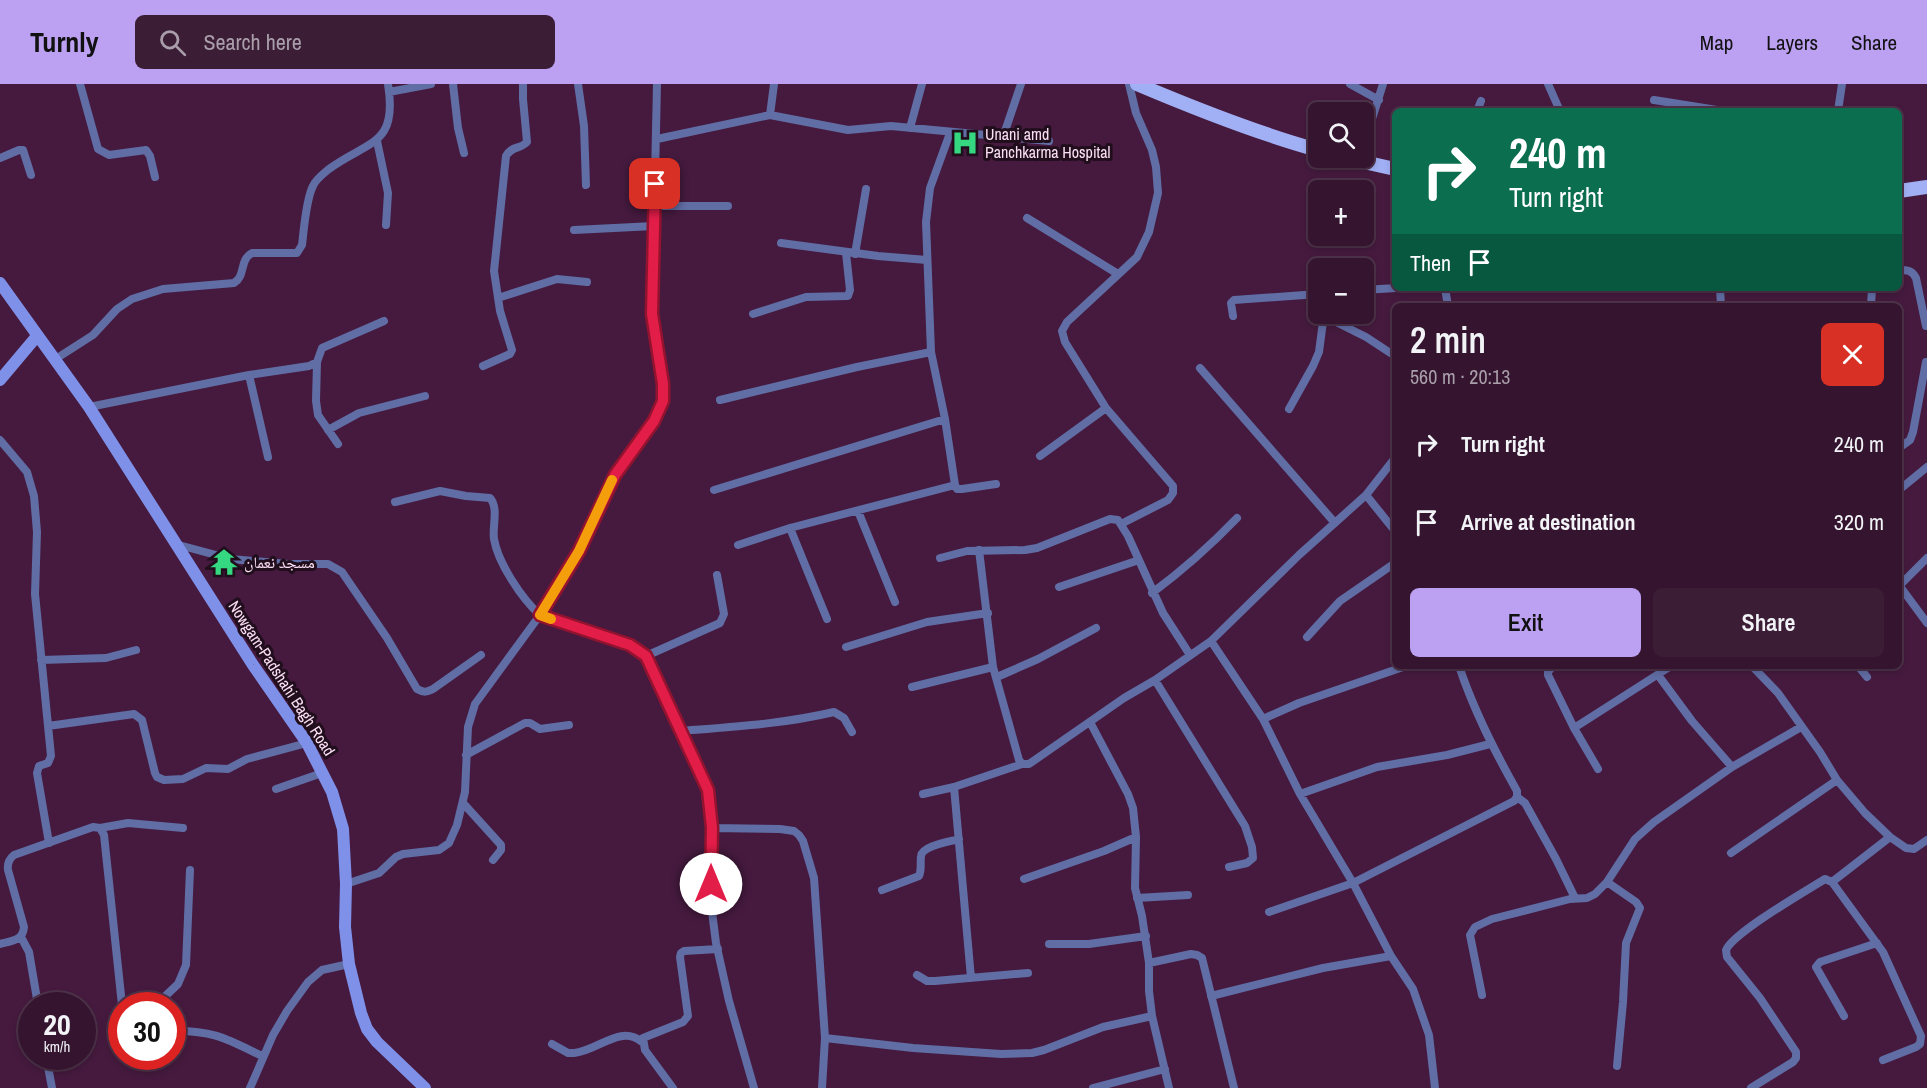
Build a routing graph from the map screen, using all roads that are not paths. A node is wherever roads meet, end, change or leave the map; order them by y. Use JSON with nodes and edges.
{"nodes":[{"id":1,"x":80,"y":84,"type":"edge"},
{"id":2,"x":431,"y":84,"type":"edge"},
{"id":3,"x":453,"y":84,"type":"edge"},
{"id":4,"x":523,"y":84,"type":"edge"},
{"id":5,"x":578,"y":84,"type":"edge"},
{"id":6,"x":657,"y":84,"type":"edge"},
{"id":7,"x":774,"y":84,"type":"edge"},
{"id":8,"x":922,"y":84,"type":"edge"},
{"id":9,"x":1021,"y":84,"type":"edge"},
{"id":10,"x":1130,"y":84,"type":"edge"},
{"id":11,"x":1137,"y":84,"type":"edge"},
{"id":12,"x":1350,"y":84,"type":"edge"},
{"id":13,"x":1383,"y":84,"type":"edge"},
{"id":14,"x":1548,"y":84,"type":"edge"},
{"id":15,"x":1842,"y":84,"type":"edge"},
{"id":16,"x":388,"y":88,"type":"edge"},
{"id":17,"x":1379,"y":100,"type":"junction"},
{"id":18,"x":1481,"y":100,"type":"dead end"},
{"id":19,"x":1654,"y":100,"type":"dead end"},
{"id":20,"x":1478,"y":108,"type":"edge"},
{"id":21,"x":1559,"y":108,"type":"edge"},
{"id":22,"x":1704,"y":108,"type":"edge"},
{"id":23,"x":1838,"y":108,"type":"edge"},
{"id":24,"x":770,"y":115,"type":"junction"},
{"id":25,"x":1374,"y":115,"type":"edge"},
{"id":26,"x":910,"y":128,"type":"junction"},
{"id":27,"x":950,"y":133,"type":"junction"},
{"id":28,"x":1003,"y":137,"type":"junction"},
{"id":29,"x":657,"y":139,"type":"junction"},
{"id":30,"x":377,"y":141,"type":"junction"},
{"id":31,"x":1049,"y":141,"type":"dead end"},
{"id":32,"x":1308,"y":147,"type":"edge"},
{"id":33,"x":464,"y":153,"type":"dead end"},
{"id":34,"x":0,"y":158,"type":"edge"},
{"id":35,"x":1374,"y":164,"type":"edge"},
{"id":36,"x":1392,"y":168,"type":"edge"},
{"id":37,"x":32,"y":175,"type":"dead end"},
{"id":38,"x":155,"y":177,"type":"dead end"},
{"id":39,"x":586,"y":185,"type":"dead end"},
{"id":40,"x":1927,"y":187,"type":"edge"},
{"id":41,"x":867,"y":189,"type":"dead end"},
{"id":42,"x":1902,"y":190,"type":"edge"},
{"id":43,"x":654,"y":206,"type":"junction"},
{"id":44,"x":728,"y":206,"type":"dead end"},
{"id":45,"x":1027,"y":218,"type":"dead end"},
{"id":46,"x":386,"y":225,"type":"dead end"},
{"id":47,"x":654,"y":226,"type":"junction"},
{"id":48,"x":574,"y":230,"type":"dead end"},
{"id":49,"x":781,"y":243,"type":"dead end"},
{"id":50,"x":850,"y":253,"type":"junction"},
{"id":51,"x":927,"y":260,"type":"junction"},
{"id":52,"x":1902,"y":270,"type":"edge"},
{"id":53,"x":1118,"y":274,"type":"junction"},
{"id":54,"x":587,"y":282,"type":"dead end"},
{"id":55,"x":0,"y":283,"type":"edge"},
{"id":56,"x":1392,"y":288,"type":"edge"},
{"id":57,"x":1374,"y":289,"type":"edge"},
{"id":58,"x":1308,"y":295,"type":"edge"},
{"id":59,"x":498,"y":298,"type":"junction"},
{"id":60,"x":753,"y":314,"type":"dead end"},
{"id":61,"x":1233,"y":316,"type":"dead end"},
{"id":62,"x":384,"y":321,"type":"dead end"},
{"id":63,"x":1323,"y":324,"type":"edge"},
{"id":64,"x":1341,"y":324,"type":"edge"},
{"id":65,"x":1926,"y":326,"type":"edge"},
{"id":66,"x":38,"y":336,"type":"junction"},
{"id":67,"x":931,"y":352,"type":"junction"},
{"id":68,"x":1392,"y":354,"type":"edge"},
{"id":69,"x":54,"y":360,"type":"junction"},
{"id":70,"x":317,"y":362,"type":"junction"},
{"id":71,"x":1926,"y":362,"type":"edge"},
{"id":72,"x":483,"y":366,"type":"dead end"},
{"id":73,"x":1200,"y":368,"type":"dead end"},
{"id":74,"x":249,"y":375,"type":"junction"},
{"id":75,"x":0,"y":380,"type":"edge"},
{"id":76,"x":425,"y":396,"type":"dead end"},
{"id":77,"x":720,"y":400,"type":"dead end"},
{"id":78,"x":89,"y":407,"type":"junction"},
{"id":79,"x":1106,"y":408,"type":"junction"},
{"id":80,"x":1289,"y":409,"type":"dead end"},
{"id":81,"x":945,"y":419,"type":"junction"},
{"id":82,"x":328,"y":430,"type":"junction"},
{"id":83,"x":0,"y":441,"type":"edge"},
{"id":84,"x":338,"y":444,"type":"dead end"},
{"id":85,"x":1902,"y":446,"type":"edge"},
{"id":86,"x":1040,"y":456,"type":"dead end"},
{"id":87,"x":268,"y":457,"type":"dead end"},
{"id":88,"x":1392,"y":462,"type":"edge"},
{"id":89,"x":1927,"y":467,"type":"edge"},
{"id":90,"x":996,"y":484,"type":"dead end"},
{"id":91,"x":955,"y":485,"type":"junction"},
{"id":92,"x":1902,"y":488,"type":"edge"},
{"id":93,"x":714,"y":490,"type":"dead end"},
{"id":94,"x":1366,"y":495,"type":"junction"},
{"id":95,"x":395,"y":501,"type":"dead end"},
{"id":96,"x":858,"y":511,"type":"junction"},
{"id":97,"x":1237,"y":518,"type":"dead end"},
{"id":98,"x":1121,"y":524,"type":"junction"},
{"id":99,"x":1335,"y":524,"type":"junction"},
{"id":100,"x":1392,"y":527,"type":"edge"},
{"id":101,"x":790,"y":528,"type":"junction"},
{"id":102,"x":175,"y":544,"type":"junction"},
{"id":103,"x":738,"y":545,"type":"dead end"},
{"id":104,"x":979,"y":550,"type":"junction"},
{"id":105,"x":940,"y":558,"type":"dead end"},
{"id":106,"x":1927,"y":558,"type":"edge"},
{"id":107,"x":1139,"y":560,"type":"junction"},
{"id":108,"x":1392,"y":565,"type":"edge"},
{"id":109,"x":717,"y":574,"type":"dead end"},
{"id":110,"x":1902,"y":582,"type":"edge"},
{"id":111,"x":1059,"y":587,"type":"dead end"},
{"id":112,"x":1902,"y":589,"type":"edge"},
{"id":113,"x":1152,"y":592,"type":"junction"},
{"id":114,"x":895,"y":602,"type":"dead end"},
{"id":115,"x":988,"y":613,"type":"junction"},
{"id":116,"x":540,"y":615,"type":"junction"},
{"id":117,"x":827,"y":619,"type":"dead end"},
{"id":118,"x":1927,"y":623,"type":"edge"},
{"id":119,"x":1096,"y":628,"type":"dead end"},
{"id":120,"x":1307,"y":637,"type":"dead end"},
{"id":121,"x":1211,"y":641,"type":"junction"},
{"id":122,"x":846,"y":647,"type":"dead end"},
{"id":123,"x":136,"y":650,"type":"dead end"},
{"id":124,"x":481,"y":655,"type":"dead end"},
{"id":125,"x":1190,"y":655,"type":"junction"},
{"id":126,"x":646,"y":656,"type":"junction"},
{"id":127,"x":41,"y":660,"type":"junction"},
{"id":128,"x":993,"y":667,"type":"junction"},
{"id":129,"x":1397,"y":669,"type":"edge"},
{"id":130,"x":1459,"y":669,"type":"edge"},
{"id":131,"x":1550,"y":669,"type":"edge"},
{"id":132,"x":1755,"y":669,"type":"edge"},
{"id":133,"x":1860,"y":669,"type":"edge"},
{"id":134,"x":1660,"y":671,"type":"edge"},
{"id":135,"x":997,"y":677,"type":"junction"},
{"id":136,"x":1867,"y":678,"type":"dead end"},
{"id":137,"x":1155,"y":680,"type":"junction"},
{"id":138,"x":912,"y":687,"type":"dead end"},
{"id":139,"x":1263,"y":719,"type":"junction"},
{"id":140,"x":1090,"y":722,"type":"junction"},
{"id":141,"x":569,"y":724,"type":"dead end"},
{"id":142,"x":48,"y":726,"type":"junction"},
{"id":143,"x":1801,"y":727,"type":"junction"},
{"id":144,"x":1574,"y":728,"type":"junction"},
{"id":145,"x":681,"y":731,"type":"junction"},
{"id":146,"x":852,"y":732,"type":"dead end"},
{"id":147,"x":307,"y":743,"type":"junction"},
{"id":148,"x":1490,"y":744,"type":"junction"},
{"id":149,"x":466,"y":755,"type":"junction"},
{"id":150,"x":1022,"y":764,"type":"junction"},
{"id":151,"x":1732,"y":767,"type":"junction"},
{"id":152,"x":1598,"y":770,"type":"dead end"},
{"id":153,"x":322,"y":773,"type":"junction"},
{"id":154,"x":1837,"y":780,"type":"junction"},
{"id":155,"x":954,"y":788,"type":"junction"},
{"id":156,"x":276,"y":789,"type":"dead end"},
{"id":157,"x":923,"y":794,"type":"dead end"},
{"id":158,"x":1300,"y":794,"type":"junction"},
{"id":159,"x":1517,"y":797,"type":"junction"},
{"id":160,"x":463,"y":802,"type":"junction"},
{"id":161,"x":100,"y":828,"type":"junction"},
{"id":162,"x":183,"y":828,"type":"dead end"},
{"id":163,"x":712,"y":828,"type":"junction"},
{"id":164,"x":1136,"y":837,"type":"junction"},
{"id":165,"x":1890,"y":837,"type":"junction"},
{"id":166,"x":959,"y":839,"type":"junction"},
{"id":167,"x":1927,"y":840,"type":"edge"},
{"id":168,"x":49,"y":843,"type":"junction"},
{"id":169,"x":1731,"y":853,"type":"dead end"},
{"id":170,"x":493,"y":860,"type":"dead end"},
{"id":171,"x":1229,"y":867,"type":"dead end"},
{"id":172,"x":190,"y":870,"type":"dead end"},
{"id":173,"x":1024,"y":879,"type":"dead end"},
{"id":174,"x":1607,"y":882,"type":"junction"},
{"id":175,"x":1832,"y":882,"type":"junction"},
{"id":176,"x":346,"y":884,"type":"junction"},
{"id":177,"x":1353,"y":884,"type":"junction"},
{"id":178,"x":882,"y":890,"type":"dead end"},
{"id":179,"x":1188,"y":895,"type":"dead end"},
{"id":180,"x":1137,"y":898,"type":"junction"},
{"id":181,"x":1575,"y":898,"type":"junction"},
{"id":182,"x":1269,"y":912,"type":"dead end"},
{"id":183,"x":1146,"y":936,"type":"junction"},
{"id":184,"x":21,"y":937,"type":"junction"},
{"id":185,"x":1877,"y":943,"type":"junction"},
{"id":186,"x":0,"y":944,"type":"edge"},
{"id":187,"x":1049,"y":944,"type":"dead end"},
{"id":188,"x":718,"y":949,"type":"junction"},
{"id":189,"x":1391,"y":956,"type":"junction"},
{"id":190,"x":1149,"y":963,"type":"junction"},
{"id":191,"x":349,"y":964,"type":"junction"},
{"id":192,"x":1028,"y":973,"type":"dead end"},
{"id":193,"x":917,"y":975,"type":"dead end"},
{"id":194,"x":971,"y":978,"type":"junction"},
{"id":195,"x":36,"y":992,"type":"edge"},
{"id":196,"x":121,"y":992,"type":"edge"},
{"id":197,"x":170,"y":992,"type":"edge"},
{"id":198,"x":1482,"y":995,"type":"dead end"},
{"id":199,"x":1211,"y":996,"type":"junction"},
{"id":200,"x":1152,"y":1016,"type":"junction"},
{"id":201,"x":1844,"y":1016,"type":"dead end"},
{"id":202,"x":186,"y":1031,"type":"edge"},
{"id":203,"x":825,"y":1038,"type":"junction"},
{"id":204,"x":642,"y":1042,"type":"junction"},
{"id":205,"x":552,"y":1044,"type":"dead end"},
{"id":206,"x":262,"y":1056,"type":"junction"},
{"id":207,"x":1883,"y":1060,"type":"dead end"},
{"id":208,"x":1617,"y":1066,"type":"dead end"},
{"id":209,"x":1165,"y":1069,"type":"junction"},
{"id":210,"x":49,"y":1070,"type":"edge"},
{"id":211,"x":52,"y":1088,"type":"edge"},
{"id":212,"x":250,"y":1088,"type":"edge"},
{"id":213,"x":425,"y":1088,"type":"edge"},
{"id":214,"x":673,"y":1088,"type":"edge"},
{"id":215,"x":754,"y":1088,"type":"edge"},
{"id":216,"x":822,"y":1088,"type":"edge"},
{"id":217,"x":1093,"y":1088,"type":"edge"},
{"id":218,"x":1169,"y":1088,"type":"edge"},
{"id":219,"x":1234,"y":1088,"type":"edge"},
{"id":220,"x":1435,"y":1088,"type":"edge"},
{"id":221,"x":1751,"y":1088,"type":"edge"}],
"edges":[{"from":1,"to":38,"type":"street"},
{"from":2,"to":16,"type":"street"},
{"from":3,"to":33,"type":"street"},
{"from":4,"to":59,"type":"street"},
{"from":5,"to":39,"type":"street"},
{"from":6,"to":29,"type":"street"},
{"from":7,"to":24,"type":"street"},
{"from":8,"to":26,"type":"street"},
{"from":9,"to":28,"type":"street"},
{"from":10,"to":53,"type":"street"},
{"from":11,"to":32,"type":"main road"},
{"from":12,"to":17,"type":"street"},
{"from":13,"to":17,"type":"street"},
{"from":14,"to":21,"type":"street"},
{"from":15,"to":23,"type":"street"},
{"from":16,"to":30,"type":"street"},
{"from":17,"to":25,"type":"street"},
{"from":18,"to":20,"type":"street"},
{"from":19,"to":22,"type":"street"},
{"from":24,"to":26,"type":"street"},
{"from":24,"to":29,"type":"street"},
{"from":26,"to":27,"type":"street"},
{"from":27,"to":28,"type":"street"},
{"from":27,"to":51,"type":"street"},
{"from":28,"to":31,"type":"street"},
{"from":29,"to":43,"type":"street"},
{"from":30,"to":46,"type":"street"},
{"from":30,"to":69,"type":"street"},
{"from":34,"to":37,"type":"street"},
{"from":35,"to":36,"type":"main road"},
{"from":40,"to":42,"type":"main road"},
{"from":41,"to":50,"type":"street"},
{"from":43,"to":44,"type":"street"},
{"from":43,"to":47,"type":"street"},
{"from":45,"to":53,"type":"street"},
{"from":47,"to":48,"type":"street"},
{"from":47,"to":116,"type":"street"},
{"from":49,"to":50,"type":"street"},
{"from":50,"to":51,"type":"street"},
{"from":50,"to":60,"type":"street"},
{"from":51,"to":67,"type":"street"},
{"from":52,"to":65,"type":"street"},
{"from":53,"to":79,"type":"street"},
{"from":54,"to":59,"type":"street"},
{"from":55,"to":66,"type":"main road","name":"Nowgam-Padshahi Bagh Road"},
{"from":56,"to":57,"type":"street"},
{"from":58,"to":61,"type":"street"},
{"from":59,"to":72,"type":"street"},
{"from":62,"to":70,"type":"street"},
{"from":63,"to":80,"type":"street"},
{"from":64,"to":68,"type":"street"},
{"from":66,"to":69,"type":"main road","name":"Nowgam-Padshahi Bagh Road"},
{"from":66,"to":75,"type":"main road"},
{"from":67,"to":77,"type":"street"},
{"from":67,"to":81,"type":"street"},
{"from":69,"to":78,"type":"main road","name":"Nowgam-Padshahi Bagh Road"},
{"from":70,"to":74,"type":"street"},
{"from":70,"to":82,"type":"street"},
{"from":71,"to":85,"type":"street"},
{"from":73,"to":99,"type":"street"},
{"from":74,"to":78,"type":"street"},
{"from":74,"to":87,"type":"street"},
{"from":76,"to":82,"type":"street"},
{"from":78,"to":102,"type":"main road","name":"Nowgam-Padshahi Bagh Road"},
{"from":79,"to":86,"type":"street"},
{"from":79,"to":98,"type":"street"},
{"from":81,"to":91,"type":"street"},
{"from":81,"to":93,"type":"street"},
{"from":82,"to":84,"type":"street"},
{"from":83,"to":127,"type":"street"},
{"from":88,"to":94,"type":"street"},
{"from":89,"to":92,"type":"street"},
{"from":90,"to":91,"type":"street"},
{"from":91,"to":96,"type":"street"},
{"from":94,"to":99,"type":"street"},
{"from":94,"to":100,"type":"street"},
{"from":95,"to":116,"type":"street"},
{"from":96,"to":101,"type":"street"},
{"from":96,"to":114,"type":"street"},
{"from":97,"to":113,"type":"street"},
{"from":98,"to":104,"type":"street"},
{"from":98,"to":107,"type":"street"},
{"from":99,"to":121,"type":"street"},
{"from":101,"to":103,"type":"street"},
{"from":101,"to":117,"type":"street"},
{"from":102,"to":124,"type":"street"},
{"from":102,"to":147,"type":"main road","name":"Nowgam-Padshahi Bagh Road"},
{"from":104,"to":105,"type":"street"},
{"from":104,"to":115,"type":"street"},
{"from":106,"to":110,"type":"street"},
{"from":107,"to":111,"type":"street"},
{"from":107,"to":113,"type":"street"},
{"from":108,"to":120,"type":"street"},
{"from":109,"to":126,"type":"street"},
{"from":112,"to":118,"type":"street"},
{"from":113,"to":125,"type":"street"},
{"from":115,"to":122,"type":"street"},
{"from":115,"to":128,"type":"street"},
{"from":116,"to":126,"type":"street"},
{"from":116,"to":149,"type":"street"},
{"from":119,"to":135,"type":"street"},
{"from":121,"to":125,"type":"street"},
{"from":121,"to":139,"type":"street"},
{"from":123,"to":127,"type":"street"},
{"from":125,"to":137,"type":"street"},
{"from":126,"to":145,"type":"street"},
{"from":127,"to":142,"type":"street"},
{"from":128,"to":135,"type":"street"},
{"from":128,"to":138,"type":"street"},
{"from":129,"to":139,"type":"street"},
{"from":130,"to":148,"type":"street"},
{"from":131,"to":144,"type":"street"},
{"from":132,"to":143,"type":"street"},
{"from":133,"to":136,"type":"street"},
{"from":134,"to":144,"type":"street"},
{"from":134,"to":151,"type":"street"},
{"from":135,"to":150,"type":"street"},
{"from":137,"to":140,"type":"street"},
{"from":137,"to":171,"type":"street"},
{"from":139,"to":158,"type":"street"},
{"from":140,"to":150,"type":"street"},
{"from":140,"to":164,"type":"street"},
{"from":141,"to":149,"type":"street"},
{"from":142,"to":147,"type":"street"},
{"from":142,"to":168,"type":"street"},
{"from":143,"to":151,"type":"street"},
{"from":143,"to":154,"type":"street"},
{"from":144,"to":152,"type":"street"},
{"from":145,"to":146,"type":"street"},
{"from":145,"to":163,"type":"street"},
{"from":147,"to":153,"type":"main road","name":"Nowgam-Padshahi Bagh Road"},
{"from":148,"to":158,"type":"street"},
{"from":148,"to":159,"type":"street"},
{"from":149,"to":160,"type":"street"},
{"from":150,"to":155,"type":"street"},
{"from":151,"to":174,"type":"street"},
{"from":153,"to":156,"type":"street"},
{"from":153,"to":176,"type":"main road","name":"Nowgam-Padshahi Bagh Road"},
{"from":154,"to":165,"type":"street"},
{"from":154,"to":169,"type":"street"},
{"from":155,"to":157,"type":"street"},
{"from":155,"to":166,"type":"street"},
{"from":158,"to":177,"type":"street"},
{"from":159,"to":177,"type":"street"},
{"from":159,"to":181,"type":"street"},
{"from":160,"to":170,"type":"street"},
{"from":160,"to":176,"type":"street"},
{"from":161,"to":162,"type":"street"},
{"from":161,"to":168,"type":"street"},
{"from":161,"to":196,"type":"street"},
{"from":163,"to":188,"type":"street"},
{"from":163,"to":203,"type":"street"},
{"from":164,"to":173,"type":"street"},
{"from":164,"to":180,"type":"street"},
{"from":165,"to":167,"type":"street"},
{"from":165,"to":175,"type":"street"},
{"from":166,"to":178,"type":"street"},
{"from":166,"to":194,"type":"street"},
{"from":168,"to":184,"type":"street"},
{"from":172,"to":197,"type":"street"},
{"from":174,"to":181,"type":"street"},
{"from":174,"to":208,"type":"street"},
{"from":175,"to":185,"type":"street"},
{"from":175,"to":221,"type":"street"},
{"from":176,"to":191,"type":"main road","name":"Nowgam-Padshahi Bagh Road"},
{"from":177,"to":182,"type":"street"},
{"from":177,"to":189,"type":"street"},
{"from":179,"to":180,"type":"street"},
{"from":180,"to":183,"type":"street"},
{"from":181,"to":198,"type":"street"},
{"from":183,"to":187,"type":"street"},
{"from":183,"to":190,"type":"street"},
{"from":184,"to":186,"type":"street"},
{"from":184,"to":195,"type":"street"},
{"from":185,"to":201,"type":"street"},
{"from":185,"to":207,"type":"street"},
{"from":188,"to":204,"type":"street"},
{"from":188,"to":215,"type":"street"},
{"from":189,"to":199,"type":"street"},
{"from":189,"to":220,"type":"street"},
{"from":190,"to":199,"type":"street"},
{"from":190,"to":200,"type":"street"},
{"from":191,"to":206,"type":"street"},
{"from":191,"to":213,"type":"main road","name":"Nowgam-Padshahi Bagh Road"},
{"from":192,"to":194,"type":"street"},
{"from":193,"to":194,"type":"street"},
{"from":199,"to":219,"type":"street"},
{"from":200,"to":203,"type":"street"},
{"from":200,"to":209,"type":"street"},
{"from":202,"to":206,"type":"street"},
{"from":203,"to":216,"type":"street"},
{"from":204,"to":205,"type":"street"},
{"from":204,"to":214,"type":"street"},
{"from":206,"to":212,"type":"street"},
{"from":209,"to":217,"type":"street"},
{"from":209,"to":218,"type":"street"},
{"from":210,"to":211,"type":"street"}]}
